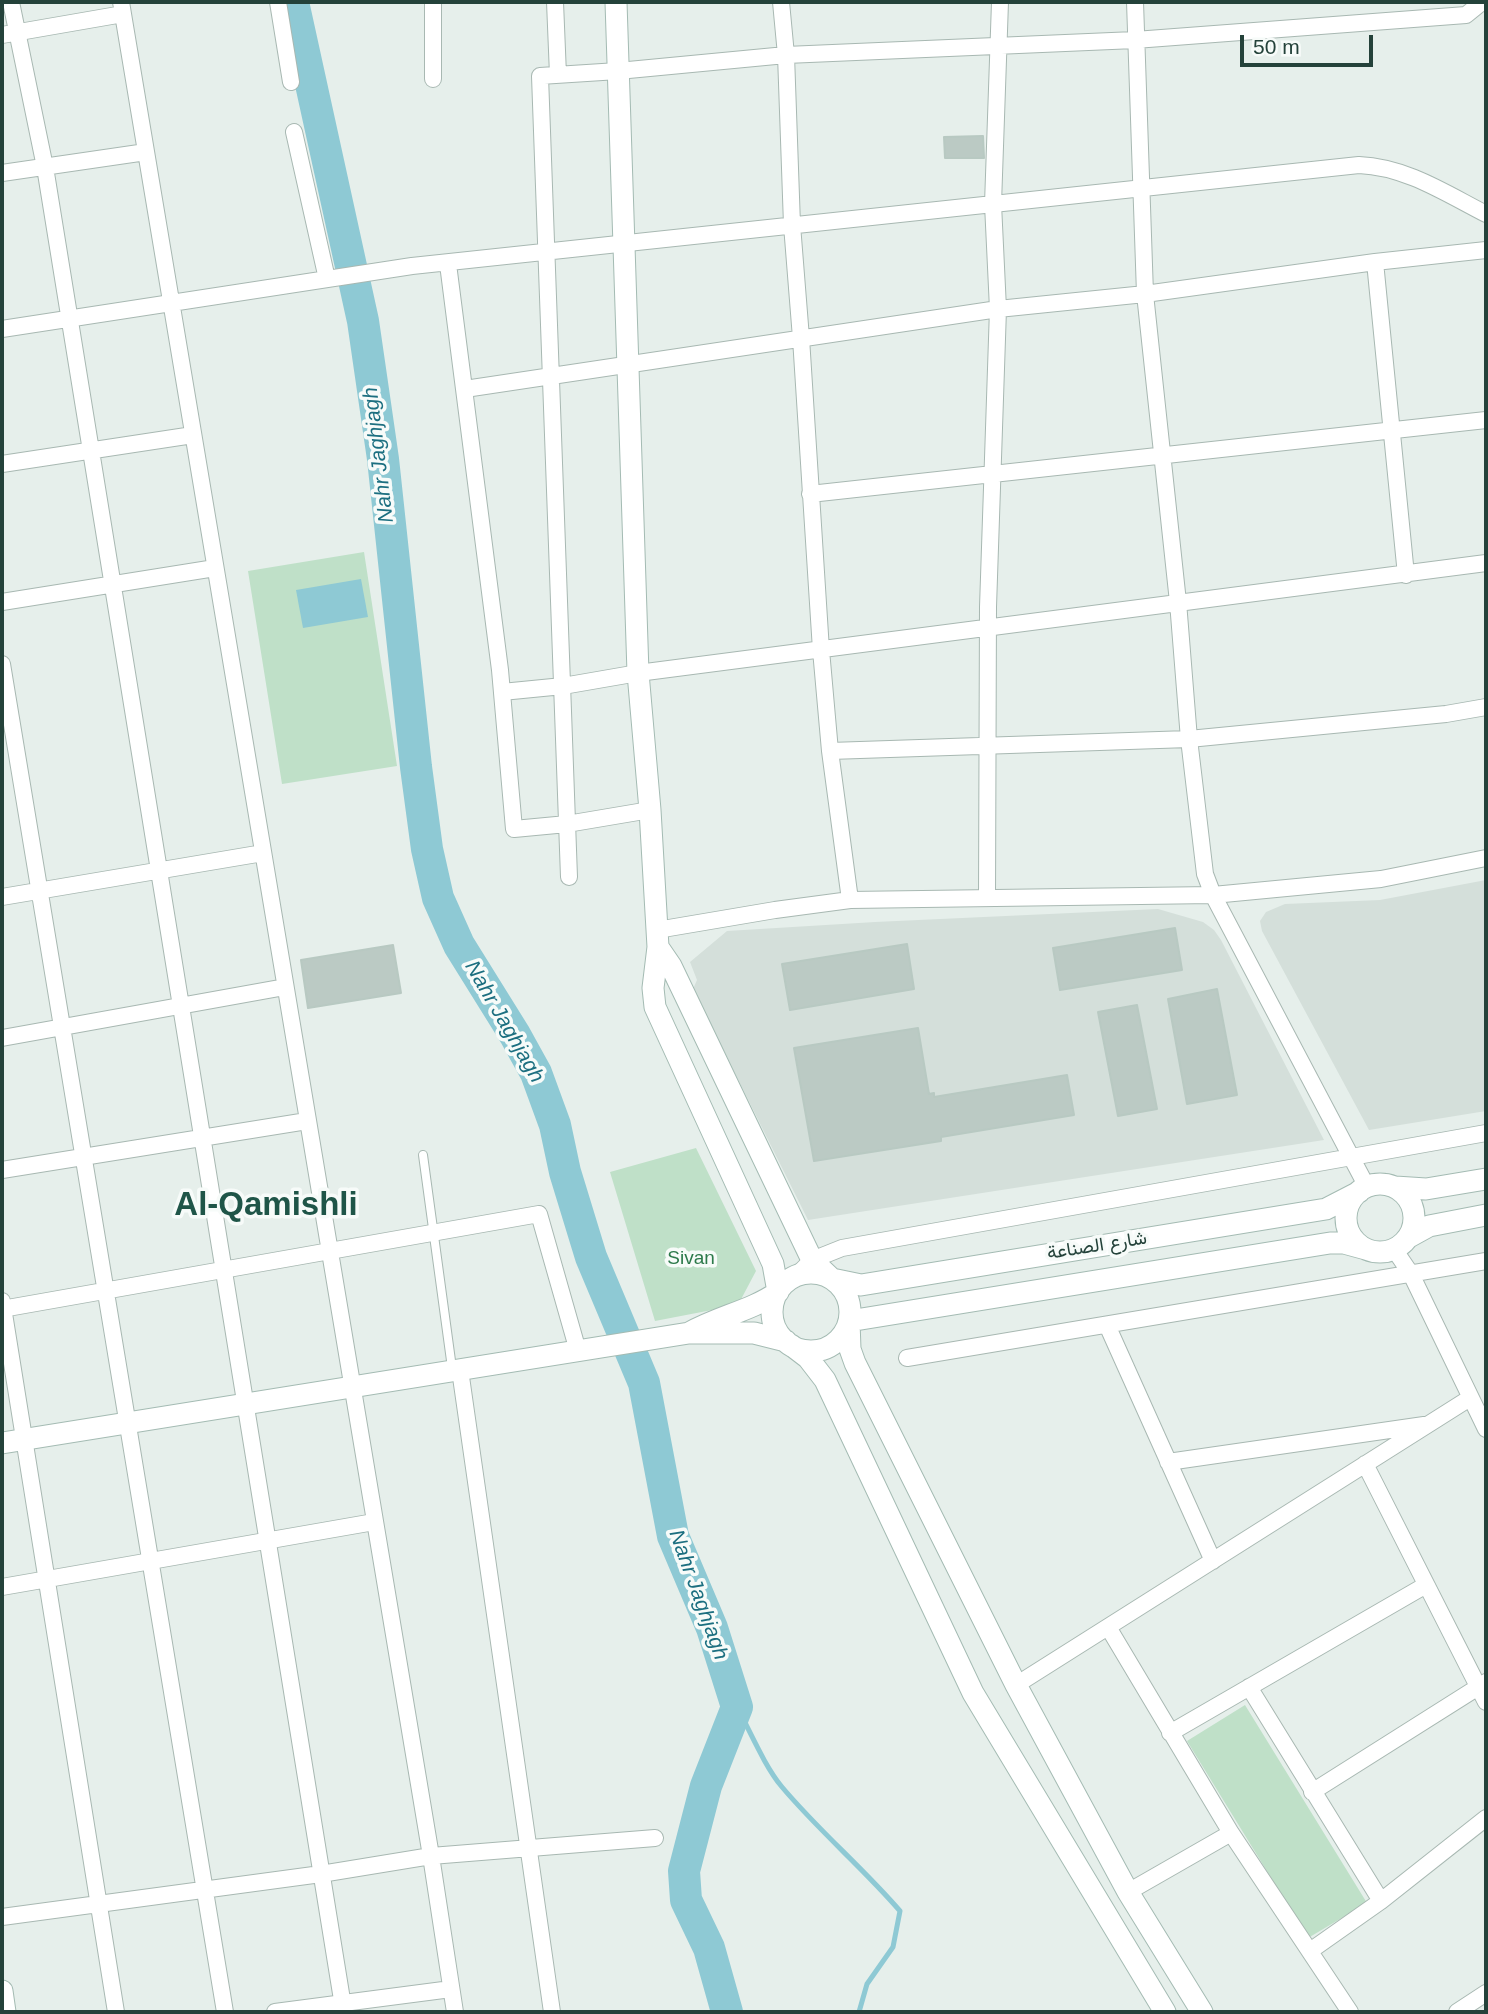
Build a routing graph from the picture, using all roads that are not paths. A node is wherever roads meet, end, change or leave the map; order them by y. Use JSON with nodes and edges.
{"nodes":[{"id":1,"x":11,"y":2,"type":"edge"},
{"id":2,"x":278,"y":2,"type":"edge"},
{"id":3,"x":433,"y":2,"type":"edge"},
{"id":4,"x":555,"y":2,"type":"edge"},
{"id":5,"x":616,"y":2,"type":"edge"},
{"id":6,"x":781,"y":2,"type":"edge"},
{"id":7,"x":1000,"y":2,"type":"edge"},
{"id":8,"x":1135,"y":2,"type":"edge"},
{"id":9,"x":1482,"y":2,"type":"edge"},
{"id":10,"x":122,"y":8,"type":"edge"},
{"id":11,"x":9,"y":34,"type":"edge"},
{"id":12,"x":1135,"y":40,"type":"junction"},
{"id":13,"x":999,"y":45,"type":"junction"},
{"id":14,"x":786,"y":55,"type":"junction"},
{"id":15,"x":618,"y":71,"type":"junction"},
{"id":16,"x":558,"y":75,"type":"junction"},
{"id":17,"x":433,"y":79,"type":"dead end"},
{"id":18,"x":291,"y":82,"type":"dead end"},
{"id":19,"x":294,"y":132,"type":"dead end"},
{"id":20,"x":146,"y":152,"type":"junction"},
{"id":21,"x":45,"y":167,"type":"junction"},
{"id":22,"x":2,"y":173,"type":"edge"},
{"id":23,"x":1141,"y":188,"type":"junction"},
{"id":24,"x":993,"y":204,"type":"junction"},
{"id":25,"x":1486,"y":214,"type":"edge"},
{"id":26,"x":792,"y":225,"type":"junction"},
{"id":27,"x":623,"y":242,"type":"junction"},
{"id":28,"x":1486,"y":250,"type":"edge"},
{"id":29,"x":545,"y":251,"type":"junction"},
{"id":30,"x":1375,"y":262,"type":"junction"},
{"id":31,"x":448,"y":264,"type":"junction"},
{"id":32,"x":327,"y":279,"type":"junction"},
{"id":33,"x":1145,"y":294,"type":"junction"},
{"id":34,"x":171,"y":302,"type":"junction"},
{"id":35,"x":998,"y":309,"type":"junction"},
{"id":36,"x":70,"y":319,"type":"junction"},
{"id":37,"x":2,"y":329,"type":"edge"},
{"id":38,"x":802,"y":338,"type":"junction"},
{"id":39,"x":627,"y":364,"type":"junction"},
{"id":40,"x":552,"y":376,"type":"junction"},
{"id":41,"x":465,"y":389,"type":"junction"},
{"id":42,"x":1486,"y":420,"type":"edge"},
{"id":43,"x":1391,"y":430,"type":"junction"},
{"id":44,"x":193,"y":435,"type":"junction"},
{"id":45,"x":91,"y":450,"type":"junction"},
{"id":46,"x":1163,"y":457,"type":"junction"},
{"id":47,"x":2,"y":464,"type":"edge"},
{"id":48,"x":992,"y":474,"type":"junction"},
{"id":49,"x":810,"y":494,"type":"junction"},
{"id":50,"x":1486,"y":563,"type":"edge"},
{"id":51,"x":215,"y":568,"type":"junction"},
{"id":52,"x":1406,"y":575,"type":"junction"},
{"id":53,"x":113,"y":585,"type":"junction"},
{"id":54,"x":2,"y":602,"type":"edge"},
{"id":55,"x":1178,"y":602,"type":"junction"},
{"id":56,"x":988,"y":628,"type":"junction"},
{"id":57,"x":821,"y":650,"type":"junction"},
{"id":58,"x":2,"y":664,"type":"edge"},
{"id":59,"x":638,"y":673,"type":"junction"},
{"id":60,"x":563,"y":686,"type":"junction"},
{"id":61,"x":502,"y":692,"type":"junction"},
{"id":62,"x":1486,"y":707,"type":"edge"},
{"id":63,"x":1189,"y":739,"type":"junction"},
{"id":64,"x":986,"y":747,"type":"junction"},
{"id":65,"x":830,"y":751,"type":"junction"},
{"id":66,"x":650,"y":810,"type":"junction"},
{"id":67,"x":567,"y":824,"type":"junction"},
{"id":68,"x":263,"y":853,"type":"junction"},
{"id":69,"x":1486,"y":858,"type":"edge"},
{"id":70,"x":159,"y":870,"type":"junction"},
{"id":71,"x":569,"y":877,"type":"dead end"},
{"id":72,"x":39,"y":890,"type":"junction"},
{"id":73,"x":1213,"y":895,"type":"junction"},
{"id":74,"x":2,"y":897,"type":"edge"},
{"id":75,"x":987,"y":898,"type":"junction"},
{"id":76,"x":850,"y":900,"type":"junction"},
{"id":77,"x":658,"y":938,"type":"junction"},
{"id":78,"x":285,"y":987,"type":"junction"},
{"id":79,"x":181,"y":1006,"type":"junction"},
{"id":80,"x":62,"y":1027,"type":"junction"},
{"id":81,"x":2,"y":1038,"type":"edge"},
{"id":82,"x":307,"y":1121,"type":"junction"},
{"id":83,"x":1486,"y":1133,"type":"edge"},
{"id":84,"x":202,"y":1138,"type":"junction"},
{"id":85,"x":423,"y":1155,"type":"dead end"},
{"id":86,"x":84,"y":1157,"type":"junction"},
{"id":87,"x":1352,"y":1157,"type":"junction"},
{"id":88,"x":2,"y":1170,"type":"edge"},
{"id":89,"x":1486,"y":1179,"type":"edge"},
{"id":90,"x":1395,"y":1188,"type":"junction"},
{"id":91,"x":1363,"y":1189,"type":"junction"},
{"id":92,"x":1486,"y":1215,"type":"edge"},
{"id":93,"x":433,"y":1233,"type":"junction"},
{"id":94,"x":1402,"y":1243,"type":"junction"},
{"id":95,"x":1366,"y":1249,"type":"junction"},
{"id":96,"x":329,"y":1251,"type":"junction"},
{"id":97,"x":812,"y":1259,"type":"junction"},
{"id":98,"x":1486,"y":1261,"type":"edge"},
{"id":99,"x":223,"y":1270,"type":"junction"},
{"id":100,"x":1411,"y":1274,"type":"junction"},
{"id":101,"x":796,"y":1276,"type":"junction"},
{"id":102,"x":832,"y":1279,"type":"junction"},
{"id":103,"x":106,"y":1291,"type":"junction"},
{"id":104,"x":778,"y":1292,"type":"junction"},
{"id":105,"x":2,"y":1306,"type":"edge"},
{"id":106,"x":849,"y":1321,"type":"junction"},
{"id":107,"x":1107,"y":1325,"type":"junction"},
{"id":108,"x":690,"y":1333,"type":"junction"},
{"id":109,"x":789,"y":1343,"type":"junction"},
{"id":110,"x":586,"y":1350,"type":"junction"},
{"id":111,"x":907,"y":1358,"type":"dead end"},
{"id":112,"x":456,"y":1371,"type":"junction"},
{"id":113,"x":352,"y":1387,"type":"junction"},
{"id":114,"x":1470,"y":1398,"type":"junction"},
{"id":115,"x":245,"y":1404,"type":"junction"},
{"id":116,"x":127,"y":1423,"type":"junction"},
{"id":117,"x":1430,"y":1424,"type":"junction"},
{"id":118,"x":1486,"y":1429,"type":"edge"},
{"id":119,"x":24,"y":1439,"type":"junction"},
{"id":120,"x":2,"y":1443,"type":"edge"},
{"id":121,"x":1168,"y":1462,"type":"junction"},
{"id":122,"x":1364,"y":1465,"type":"junction"},
{"id":123,"x":374,"y":1522,"type":"junction"},
{"id":124,"x":268,"y":1542,"type":"junction"},
{"id":125,"x":1213,"y":1561,"type":"junction"},
{"id":126,"x":150,"y":1562,"type":"junction"},
{"id":127,"x":47,"y":1580,"type":"junction"},
{"id":128,"x":1426,"y":1585,"type":"junction"},
{"id":129,"x":2,"y":1587,"type":"edge"},
{"id":130,"x":1108,"y":1627,"type":"junction"},
{"id":131,"x":1482,"y":1684,"type":"edge"},
{"id":132,"x":1016,"y":1685,"type":"junction"},
{"id":133,"x":1249,"y":1687,"type":"junction"},
{"id":134,"x":1486,"y":1702,"type":"edge"},
{"id":135,"x":1170,"y":1733,"type":"junction"},
{"id":136,"x":1312,"y":1793,"type":"junction"},
{"id":137,"x":1486,"y":1818,"type":"edge"},
{"id":138,"x":1231,"y":1833,"type":"junction"},
{"id":139,"x":655,"y":1838,"type":"dead end"},
{"id":140,"x":526,"y":1847,"type":"junction"},
{"id":141,"x":431,"y":1856,"type":"junction"},
{"id":142,"x":321,"y":1874,"type":"junction"},
{"id":143,"x":205,"y":1889,"type":"junction"},
{"id":144,"x":1129,"y":1892,"type":"junction"},
{"id":145,"x":1381,"y":1901,"type":"junction"},
{"id":146,"x":99,"y":1903,"type":"junction"},
{"id":147,"x":2,"y":1917,"type":"edge"},
{"id":148,"x":1310,"y":1951,"type":"junction"},
{"id":149,"x":452,"y":1989,"type":"junction"},
{"id":150,"x":2,"y":1991,"type":"edge"},
{"id":151,"x":1486,"y":1993,"type":"edge"},
{"id":152,"x":343,"y":2008,"type":"edge"},
{"id":153,"x":5,"y":2012,"type":"edge"},
{"id":154,"x":116,"y":2012,"type":"edge"},
{"id":155,"x":225,"y":2012,"type":"edge"},
{"id":156,"x":275,"y":2012,"type":"edge"},
{"id":157,"x":455,"y":2012,"type":"edge"},
{"id":158,"x":551,"y":2012,"type":"edge"},
{"id":159,"x":1165,"y":2012,"type":"edge"},
{"id":160,"x":1202,"y":2012,"type":"edge"},
{"id":161,"x":1350,"y":2012,"type":"edge"},
{"id":162,"x":1457,"y":2012,"type":"edge"}],
"edges":[{"from":1,"to":11,"type":"street"},
{"from":2,"to":18,"type":"street"},
{"from":3,"to":17,"type":"street"},
{"from":4,"to":16,"type":"street"},
{"from":5,"to":15,"type":"street"},
{"from":6,"to":14,"type":"street"},
{"from":7,"to":13,"type":"street"},
{"from":8,"to":12,"type":"street"},
{"from":9,"to":12,"type":"street"},
{"from":10,"to":11,"type":"street"},
{"from":10,"to":20,"type":"street"},
{"from":11,"to":21,"type":"street"},
{"from":12,"to":13,"type":"street"},
{"from":12,"to":23,"type":"street"},
{"from":13,"to":14,"type":"street"},
{"from":13,"to":24,"type":"street"},
{"from":14,"to":15,"type":"street"},
{"from":14,"to":26,"type":"street"},
{"from":15,"to":16,"type":"street"},
{"from":15,"to":27,"type":"street"},
{"from":16,"to":29,"type":"street"},
{"from":19,"to":32,"type":"street"},
{"from":20,"to":21,"type":"street"},
{"from":20,"to":34,"type":"street"},
{"from":21,"to":22,"type":"street"},
{"from":21,"to":36,"type":"street"},
{"from":23,"to":24,"type":"street"},
{"from":23,"to":25,"type":"street"},
{"from":23,"to":33,"type":"street"},
{"from":24,"to":26,"type":"street"},
{"from":24,"to":35,"type":"street"},
{"from":26,"to":27,"type":"street"},
{"from":26,"to":38,"type":"street"},
{"from":27,"to":29,"type":"street"},
{"from":27,"to":39,"type":"street"},
{"from":28,"to":30,"type":"street"},
{"from":29,"to":31,"type":"street"},
{"from":29,"to":40,"type":"street"},
{"from":30,"to":33,"type":"street"},
{"from":30,"to":43,"type":"street"},
{"from":31,"to":32,"type":"street"},
{"from":31,"to":41,"type":"street"},
{"from":32,"to":34,"type":"street"},
{"from":33,"to":35,"type":"street"},
{"from":33,"to":46,"type":"street"},
{"from":34,"to":36,"type":"street"},
{"from":34,"to":44,"type":"street"},
{"from":35,"to":38,"type":"street"},
{"from":35,"to":48,"type":"street"},
{"from":36,"to":37,"type":"street"},
{"from":36,"to":45,"type":"street"},
{"from":38,"to":39,"type":"street"},
{"from":38,"to":49,"type":"street"},
{"from":39,"to":40,"type":"street"},
{"from":39,"to":59,"type":"street"},
{"from":40,"to":41,"type":"street"},
{"from":40,"to":60,"type":"street"},
{"from":41,"to":61,"type":"street"},
{"from":42,"to":43,"type":"street"},
{"from":43,"to":46,"type":"street"},
{"from":43,"to":52,"type":"street"},
{"from":44,"to":45,"type":"street"},
{"from":44,"to":51,"type":"street"},
{"from":45,"to":47,"type":"street"},
{"from":45,"to":53,"type":"street"},
{"from":46,"to":48,"type":"street"},
{"from":46,"to":55,"type":"street"},
{"from":48,"to":49,"type":"street"},
{"from":48,"to":56,"type":"street"},
{"from":49,"to":57,"type":"street"},
{"from":50,"to":52,"type":"street"},
{"from":51,"to":53,"type":"street"},
{"from":51,"to":68,"type":"street"},
{"from":52,"to":55,"type":"street"},
{"from":53,"to":54,"type":"street"},
{"from":53,"to":70,"type":"street"},
{"from":55,"to":56,"type":"street"},
{"from":55,"to":63,"type":"street"},
{"from":56,"to":57,"type":"street"},
{"from":56,"to":64,"type":"street"},
{"from":57,"to":59,"type":"street"},
{"from":57,"to":65,"type":"street"},
{"from":58,"to":72,"type":"street"},
{"from":59,"to":60,"type":"street"},
{"from":59,"to":66,"type":"street"},
{"from":60,"to":61,"type":"street"},
{"from":60,"to":67,"type":"street"},
{"from":61,"to":67,"type":"street"},
{"from":62,"to":63,"type":"street"},
{"from":63,"to":64,"type":"street"},
{"from":63,"to":73,"type":"street"},
{"from":64,"to":65,"type":"street"},
{"from":64,"to":75,"type":"street"},
{"from":65,"to":76,"type":"street"},
{"from":66,"to":67,"type":"street"},
{"from":66,"to":77,"type":"street"},
{"from":67,"to":71,"type":"street"},
{"from":68,"to":70,"type":"street"},
{"from":68,"to":78,"type":"street"},
{"from":69,"to":73,"type":"street"},
{"from":70,"to":72,"type":"street"},
{"from":70,"to":79,"type":"street"},
{"from":72,"to":74,"type":"street"},
{"from":72,"to":80,"type":"street"},
{"from":73,"to":75,"type":"street"},
{"from":73,"to":87,"type":"street"},
{"from":75,"to":76,"type":"street"},
{"from":76,"to":77,"type":"street"},
{"from":77,"to":97,"type":"street"},
{"from":77,"to":104,"type":"street"},
{"from":78,"to":79,"type":"street"},
{"from":78,"to":82,"type":"street"},
{"from":79,"to":80,"type":"street"},
{"from":79,"to":84,"type":"street"},
{"from":80,"to":81,"type":"street"},
{"from":80,"to":86,"type":"street"},
{"from":82,"to":84,"type":"street"},
{"from":82,"to":96,"type":"street"},
{"from":83,"to":87,"type":"street"},
{"from":84,"to":86,"type":"street"},
{"from":84,"to":99,"type":"street"},
{"from":85,"to":93,"type":"lane"},
{"from":86,"to":88,"type":"street"},
{"from":86,"to":103,"type":"street"},
{"from":87,"to":91,"type":"street"},
{"from":87,"to":97,"type":"street"},
{"from":89,"to":90,"type":"street"},
{"from":90,"to":91,"type":"street"},
{"from":90,"to":94,"type":"street"},
{"from":91,"to":95,"type":"street"},
{"from":91,"to":102,"type":"street","name":"شارع الصناعة"},
{"from":92,"to":94,"type":"street"},
{"from":93,"to":96,"type":"street"},
{"from":93,"to":110,"type":"street"},
{"from":93,"to":112,"type":"lane"},
{"from":94,"to":95,"type":"street"},
{"from":94,"to":100,"type":"street"},
{"from":95,"to":106,"type":"street"},
{"from":96,"to":99,"type":"street"},
{"from":96,"to":113,"type":"street"},
{"from":97,"to":101,"type":"street"},
{"from":97,"to":102,"type":"street"},
{"from":98,"to":100,"type":"street"},
{"from":99,"to":103,"type":"street"},
{"from":99,"to":115,"type":"street"},
{"from":100,"to":107,"type":"street"},
{"from":100,"to":114,"type":"street"},
{"from":101,"to":102,"type":"street"},
{"from":101,"to":104,"type":"street"},
{"from":102,"to":106,"type":"street"},
{"from":103,"to":105,"type":"street"},
{"from":103,"to":116,"type":"street"},
{"from":104,"to":108,"type":"street"},
{"from":104,"to":109,"type":"street"},
{"from":105,"to":119,"type":"street"},
{"from":106,"to":109,"type":"street"},
{"from":106,"to":132,"type":"street"},
{"from":107,"to":111,"type":"street"},
{"from":107,"to":121,"type":"street"},
{"from":108,"to":109,"type":"street"},
{"from":108,"to":110,"type":"street"},
{"from":109,"to":159,"type":"street"},
{"from":110,"to":112,"type":"street"},
{"from":112,"to":113,"type":"street"},
{"from":112,"to":140,"type":"street"},
{"from":113,"to":115,"type":"street"},
{"from":113,"to":123,"type":"street"},
{"from":114,"to":117,"type":"street"},
{"from":114,"to":118,"type":"street"},
{"from":115,"to":116,"type":"street"},
{"from":115,"to":124,"type":"street"},
{"from":116,"to":119,"type":"street"},
{"from":116,"to":126,"type":"street"},
{"from":117,"to":121,"type":"street"},
{"from":117,"to":122,"type":"street"},
{"from":119,"to":120,"type":"street"},
{"from":119,"to":127,"type":"street"},
{"from":121,"to":125,"type":"street"},
{"from":122,"to":125,"type":"street"},
{"from":122,"to":128,"type":"street"},
{"from":123,"to":124,"type":"street"},
{"from":123,"to":141,"type":"street"},
{"from":124,"to":126,"type":"street"},
{"from":124,"to":142,"type":"street"},
{"from":125,"to":130,"type":"street"},
{"from":126,"to":127,"type":"street"},
{"from":126,"to":143,"type":"street"},
{"from":127,"to":129,"type":"street"},
{"from":127,"to":146,"type":"street"},
{"from":128,"to":131,"type":"street"},
{"from":128,"to":133,"type":"street"},
{"from":130,"to":132,"type":"street"},
{"from":130,"to":135,"type":"street"},
{"from":131,"to":134,"type":"street"},
{"from":131,"to":136,"type":"street"},
{"from":132,"to":144,"type":"street"},
{"from":133,"to":135,"type":"street"},
{"from":133,"to":136,"type":"street"},
{"from":135,"to":138,"type":"street"},
{"from":136,"to":145,"type":"street"},
{"from":137,"to":145,"type":"street"},
{"from":138,"to":144,"type":"street"},
{"from":138,"to":148,"type":"street"},
{"from":139,"to":140,"type":"street"},
{"from":140,"to":141,"type":"street"},
{"from":140,"to":158,"type":"street"},
{"from":141,"to":142,"type":"street"},
{"from":141,"to":149,"type":"street"},
{"from":142,"to":143,"type":"street"},
{"from":142,"to":152,"type":"street"},
{"from":143,"to":146,"type":"street"},
{"from":143,"to":155,"type":"street"},
{"from":144,"to":160,"type":"street"},
{"from":145,"to":148,"type":"street"},
{"from":146,"to":147,"type":"street"},
{"from":146,"to":154,"type":"street"},
{"from":148,"to":161,"type":"street"},
{"from":149,"to":152,"type":"street"},
{"from":149,"to":157,"type":"street"},
{"from":150,"to":153,"type":"street"},
{"from":151,"to":162,"type":"street"},
{"from":152,"to":156,"type":"street"}]}
